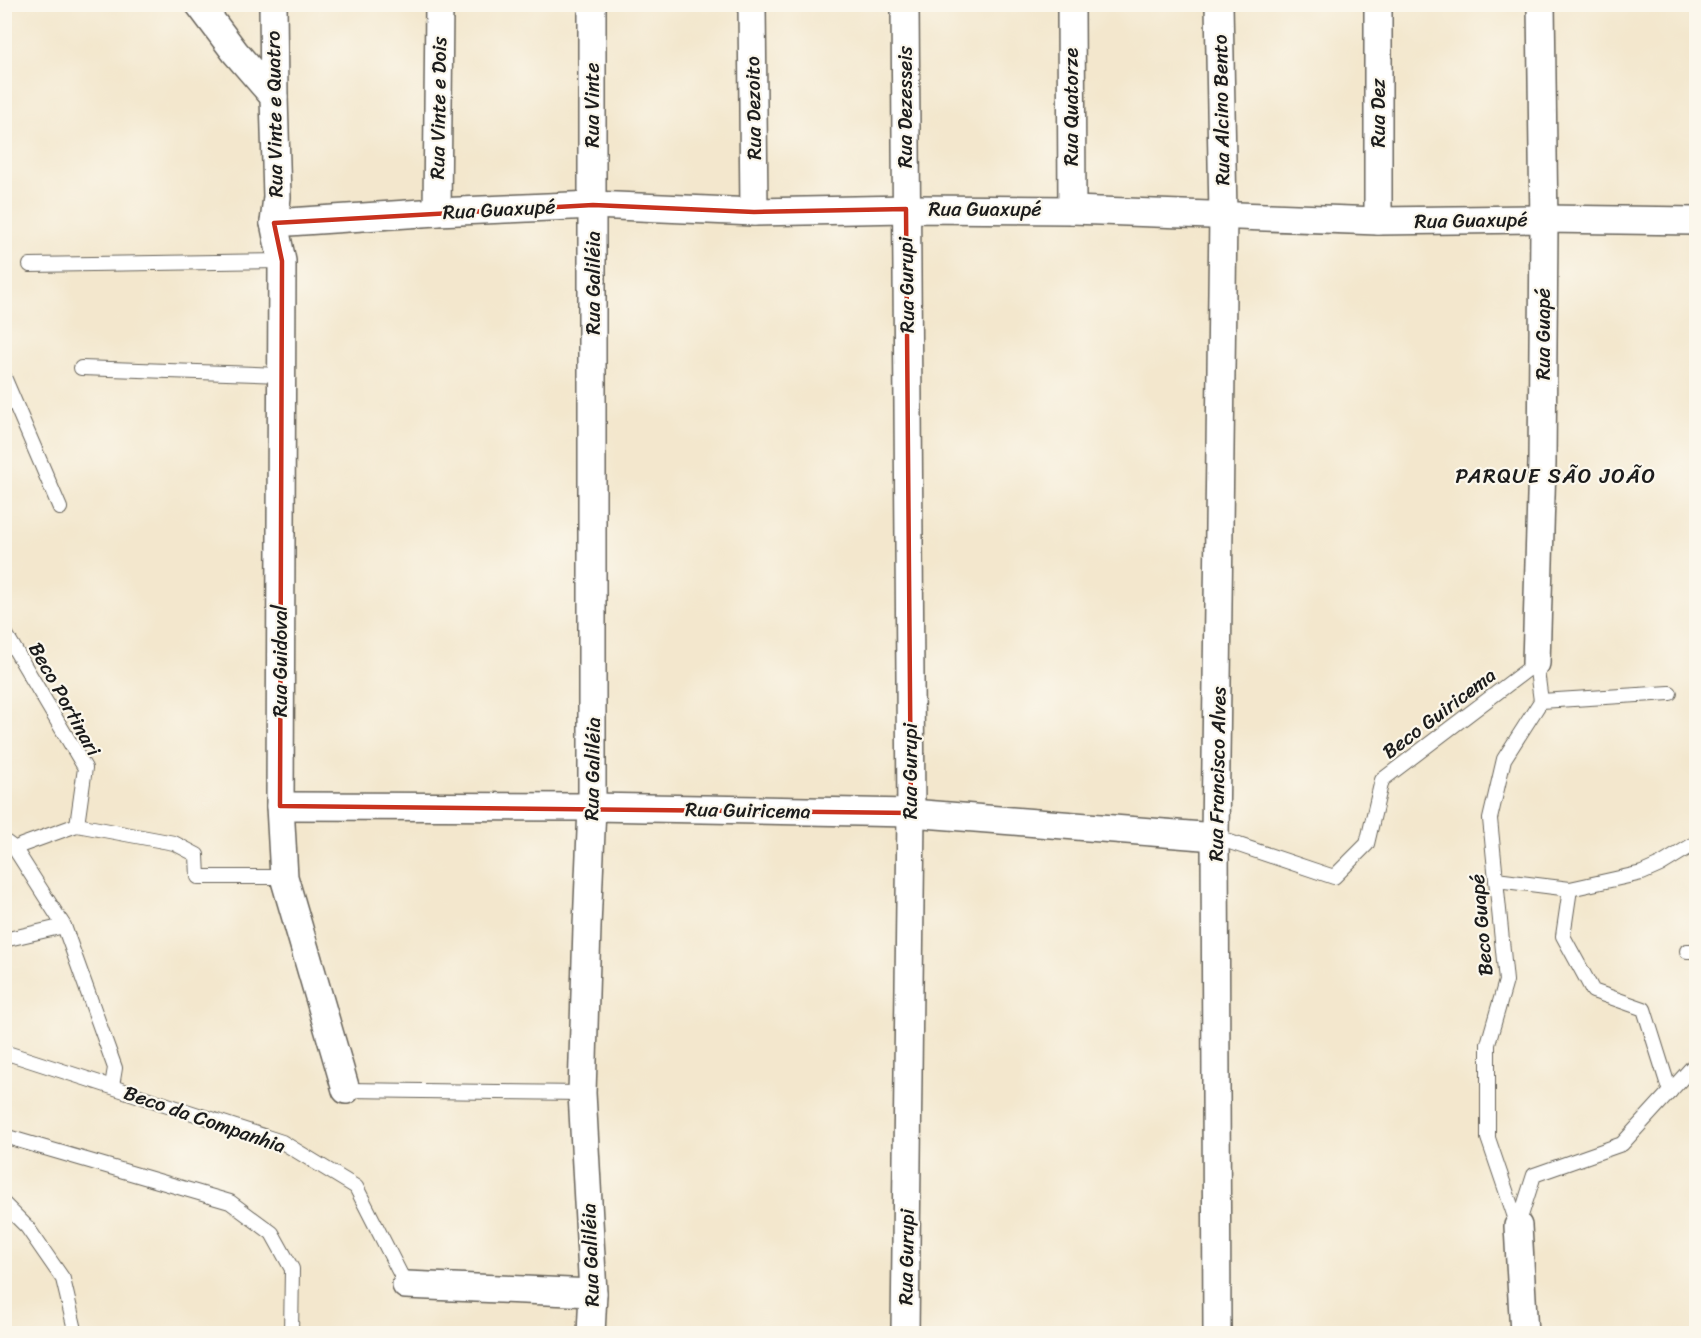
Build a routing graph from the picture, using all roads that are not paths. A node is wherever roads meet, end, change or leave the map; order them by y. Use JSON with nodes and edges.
{"nodes":[{"id":1,"x":199,"y":4,"type":"edge"},
{"id":2,"x":273,"y":4,"type":"edge"},
{"id":3,"x":439,"y":4,"type":"edge"},
{"id":4,"x":592,"y":4,"type":"edge"},
{"id":5,"x":752,"y":4,"type":"edge"},
{"id":6,"x":905,"y":4,"type":"edge"},
{"id":7,"x":1071,"y":4,"type":"edge"},
{"id":8,"x":1219,"y":4,"type":"edge"},
{"id":9,"x":1378,"y":4,"type":"edge"},
{"id":10,"x":1541,"y":4,"type":"edge"},
{"id":11,"x":274,"y":97,"type":"junction"},
{"id":12,"x":593,"y":205,"type":"junction"},
{"id":13,"x":906,"y":209,"type":"junction"},
{"id":14,"x":1072,"y":210,"type":"junction"},
{"id":15,"x":437,"y":212,"type":"junction"},
{"id":16,"x":754,"y":212,"type":"junction"},
{"id":17,"x":1223,"y":215,"type":"junction"},
{"id":18,"x":1543,"y":219,"type":"junction"},
{"id":19,"x":1378,"y":221,"type":"junction"},
{"id":20,"x":1696,"y":221,"type":"edge"},
{"id":21,"x":274,"y":223,"type":"junction"},
{"id":22,"x":282,"y":261,"type":"junction"},
{"id":23,"x":30,"y":265,"type":"dead end"},
{"id":24,"x":81,"y":368,"type":"dead end"},
{"id":25,"x":281,"y":375,"type":"junction"},
{"id":26,"x":4,"y":378,"type":"edge"},
{"id":27,"x":60,"y":508,"type":"dead end"},
{"id":28,"x":4,"y":631,"type":"edge"},
{"id":29,"x":1536,"y":663,"type":"junction"},
{"id":30,"x":1670,"y":693,"type":"dead end"},
{"id":31,"x":1541,"y":702,"type":"junction"},
{"id":32,"x":280,"y":806,"type":"junction"},
{"id":33,"x":592,"y":807,"type":"junction"},
{"id":34,"x":911,"y":813,"type":"junction"},
{"id":35,"x":77,"y":825,"type":"junction"},
{"id":36,"x":1215,"y":837,"type":"junction"},
{"id":37,"x":1696,"y":843,"type":"edge"},
{"id":38,"x":10,"y":845,"type":"edge"},
{"id":39,"x":284,"y":877,"type":"junction"},
{"id":40,"x":1496,"y":880,"type":"junction"},
{"id":41,"x":1570,"y":889,"type":"junction"},
{"id":42,"x":64,"y":926,"type":"junction"},
{"id":43,"x":4,"y":940,"type":"edge"},
{"id":44,"x":4,"y":1052,"type":"edge"},
{"id":45,"x":1696,"y":1063,"type":"edge"},
{"id":46,"x":112,"y":1086,"type":"junction"},
{"id":47,"x":346,"y":1090,"type":"joint"},
{"id":48,"x":1670,"y":1092,"type":"junction"},
{"id":49,"x":582,"y":1093,"type":"junction"},
{"id":50,"x":4,"y":1136,"type":"edge"},
{"id":51,"x":4,"y":1204,"type":"edge"},
{"id":52,"x":1518,"y":1226,"type":"junction"},
{"id":53,"x":406,"y":1285,"type":"joint"},
{"id":54,"x":593,"y":1293,"type":"junction"},
{"id":55,"x":76,"y":1334,"type":"edge"},
{"id":56,"x":291,"y":1334,"type":"edge"},
{"id":57,"x":591,"y":1334,"type":"edge"},
{"id":58,"x":905,"y":1334,"type":"edge"},
{"id":59,"x":1217,"y":1334,"type":"edge"},
{"id":60,"x":1524,"y":1334,"type":"edge"}],
"edges":[{"from":1,"to":11,"type":"street"},
{"from":2,"to":11,"type":"street","name":"Rua Vinte e Quatro"},
{"from":3,"to":15,"type":"street","name":"Rua Vinte e Dois"},
{"from":4,"to":12,"type":"street","name":"Rua Vinte"},
{"from":5,"to":16,"type":"street","name":"Rua Dezoito"},
{"from":6,"to":13,"type":"street","name":"Rua Dezesseis"},
{"from":7,"to":14,"type":"street","name":"Rua Quatorze"},
{"from":8,"to":17,"type":"street","name":"Rua Alcino Bento"},
{"from":9,"to":19,"type":"street","name":"Rua Dez"},
{"from":10,"to":18,"type":"street","name":"Rua Guapé"},
{"from":11,"to":21,"type":"street","name":"Rua Vinte e Quatro"},
{"from":12,"to":15,"type":"street","name":"Rua Guaxupé"},
{"from":12,"to":16,"type":"street","name":"Rua Guaxupé"},
{"from":12,"to":33,"type":"street","name":"Rua Galiléia"},
{"from":13,"to":14,"type":"street","name":"Rua Guaxupé"},
{"from":13,"to":16,"type":"street","name":"Rua Guaxupé"},
{"from":13,"to":34,"type":"street","name":"Rua Gurupi"},
{"from":14,"to":17,"type":"street","name":"Rua Guaxupé"},
{"from":15,"to":21,"type":"street","name":"Rua Guaxupé"},
{"from":17,"to":19,"type":"street","name":"Rua Guaxupé"},
{"from":17,"to":36,"type":"street","name":"Rua Francisco Alves"},
{"from":18,"to":19,"type":"street","name":"Rua Guaxupé"},
{"from":18,"to":20,"type":"street","name":"Rua Guaxupé"},
{"from":18,"to":29,"type":"street","name":"Rua Guapé"},
{"from":21,"to":22,"type":"street","name":"Rua Guidoval"},
{"from":22,"to":23,"type":"lane"},
{"from":22,"to":25,"type":"street","name":"Rua Guidoval"},
{"from":24,"to":25,"type":"lane"},
{"from":25,"to":32,"type":"street","name":"Rua Guidoval"},
{"from":26,"to":27,"type":"lane"},
{"from":28,"to":35,"type":"lane","name":"Beco Portinari"},
{"from":29,"to":31,"type":"lane"},
{"from":29,"to":36,"type":"lane","name":"Beco Guiricema"},
{"from":30,"to":31,"type":"lane"},
{"from":31,"to":40,"type":"lane","name":"Beco Guapé"},
{"from":32,"to":33,"type":"street","name":"Rua Guiricema"},
{"from":32,"to":39,"type":"street","name":"Rua Guidoval"},
{"from":33,"to":34,"type":"street","name":"Rua Guiricema"},
{"from":33,"to":49,"type":"street","name":"Rua Galiléia"},
{"from":34,"to":36,"type":"street","name":"Rua Guiricema"},
{"from":34,"to":58,"type":"street","name":"Rua Gurupi"},
{"from":35,"to":38,"type":"lane"},
{"from":35,"to":39,"type":"lane"},
{"from":36,"to":59,"type":"street","name":"Rua Francisco Alves"},
{"from":37,"to":41,"type":"lane"},
{"from":38,"to":42,"type":"lane"},
{"from":39,"to":47,"type":"street","name":"Rua Guidoval"},
{"from":40,"to":41,"type":"lane"},
{"from":40,"to":52,"type":"lane","name":"Beco Guapé"},
{"from":41,"to":48,"type":"lane"},
{"from":42,"to":43,"type":"lane"},
{"from":42,"to":46,"type":"lane"},
{"from":44,"to":46,"type":"lane","name":"Beco da Companhia"},
{"from":45,"to":48,"type":"lane"},
{"from":46,"to":53,"type":"lane","name":"Beco da Companhia"},
{"from":47,"to":49,"type":"lane"},
{"from":48,"to":52,"type":"lane"},
{"from":49,"to":54,"type":"street","name":"Rua Galiléia"},
{"from":50,"to":56,"type":"lane"},
{"from":51,"to":55,"type":"lane"},
{"from":52,"to":60,"type":"street"},
{"from":53,"to":54,"type":"street","name":"Beco da Companhia"},
{"from":54,"to":57,"type":"street","name":"Rua Galiléia"}]}
